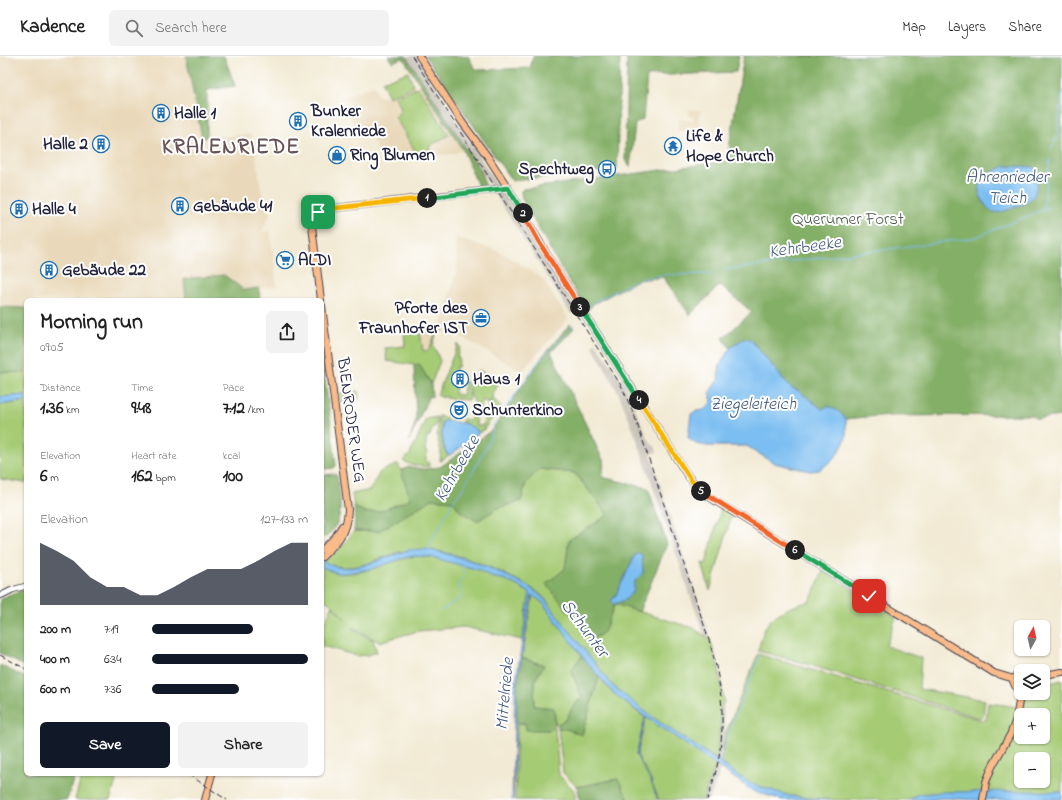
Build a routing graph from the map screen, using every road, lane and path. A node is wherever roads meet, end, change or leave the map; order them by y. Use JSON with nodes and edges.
{"nodes":[{"id":1,"x":420,"y":56,"type":"edge"},
{"id":2,"x":508,"y":188,"type":"junction"},
{"id":3,"x":321,"y":298,"type":"edge"},
{"id":4,"x":324,"y":321,"type":"edge"},
{"id":5,"x":324,"y":550,"type":"edge"},
{"id":6,"x":24,"y":587,"type":"edge"},
{"id":7,"x":0,"y":596,"type":"edge"},
{"id":8,"x":1062,"y":672,"type":"edge"},
{"id":9,"x":1050,"y":674,"type":"edge"},
{"id":10,"x":1014,"y":680,"type":"edge"},
{"id":11,"x":1019,"y":700,"type":"edge"},
{"id":12,"x":211,"y":776,"type":"edge"},
{"id":13,"x":205,"y":800,"type":"edge"},
{"id":14,"x":983,"y":800,"type":"edge"}],
"edges":[{"from":1,"to":2,"type":"main road"},
{"from":2,"to":3,"type":"main road"},
{"from":2,"to":10,"type":"main road"},
{"from":4,"to":5,"type":"main road","name":"BIENRODER WEG"},
{"from":6,"to":7,"type":"street"},
{"from":8,"to":9,"type":"main road"},
{"from":11,"to":14,"type":"main road"},
{"from":12,"to":13,"type":"main road"}]}
